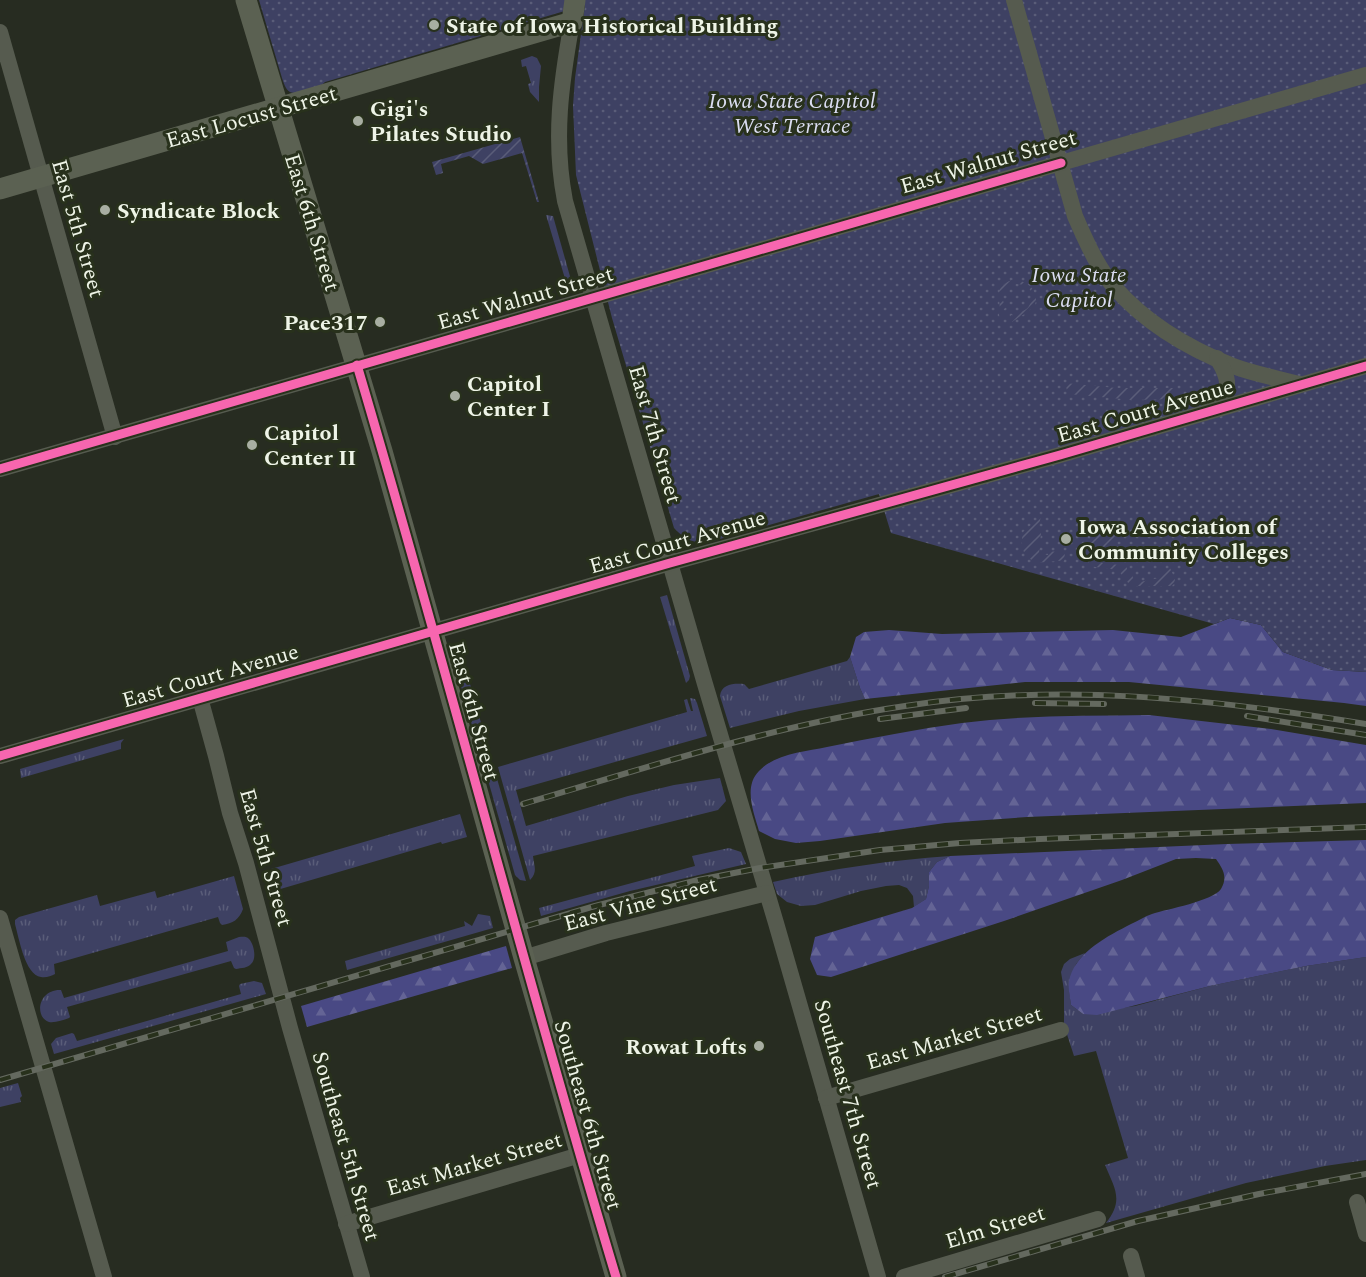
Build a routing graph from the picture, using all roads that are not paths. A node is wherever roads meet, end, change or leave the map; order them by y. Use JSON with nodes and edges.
{"nodes":[{"id":1,"x":246,"y":0,"type":"edge"},
{"id":2,"x":575,"y":0,"type":"edge"},
{"id":3,"x":1014,"y":0,"type":"edge"},
{"id":4,"x":572,"y":21,"type":"junction"},
{"id":5,"x":0,"y":32,"type":"edge"},
{"id":6,"x":1366,"y":75,"type":"edge"},
{"id":7,"x":279,"y":108,"type":"junction"},
{"id":8,"x":1061,"y":163,"type":"junction"},
{"id":9,"x":42,"y":177,"type":"junction"},
{"id":10,"x":0,"y":189,"type":"edge"},
{"id":11,"x":593,"y":298,"type":"junction"},
{"id":12,"x":1217,"y":358,"type":"junction"},
{"id":13,"x":357,"y":365,"type":"junction"},
{"id":14,"x":1366,"y":366,"type":"edge"},
{"id":15,"x":1302,"y":384,"type":"junction"},
{"id":16,"x":1205,"y":413,"type":"junction"},
{"id":17,"x":115,"y":437,"type":"junction"},
{"id":18,"x":0,"y":469,"type":"edge"},
{"id":19,"x":670,"y":563,"type":"junction"},
{"id":20,"x":433,"y":631,"type":"junction"},
{"id":21,"x":200,"y":698,"type":"junction"},
{"id":22,"x":0,"y":756,"type":"edge"},
{"id":23,"x":767,"y":893,"type":"junction"},
{"id":24,"x":0,"y":918,"type":"edge"},
{"id":25,"x":776,"y":922,"type":"joint"},
{"id":26,"x":525,"y":961,"type":"junction"},
{"id":27,"x":290,"y":1028,"type":"joint"},
{"id":28,"x":1060,"y":1030,"type":"dead end"},
{"id":29,"x":826,"y":1098,"type":"junction"},
{"id":30,"x":580,"y":1155,"type":"junction"},
{"id":31,"x":1357,"y":1202,"type":"dead end"},
{"id":32,"x":1098,"y":1219,"type":"dead end"},
{"id":33,"x":346,"y":1224,"type":"junction"},
{"id":34,"x":1366,"y":1234,"type":"edge"},
{"id":35,"x":1131,"y":1256,"type":"dead end"},
{"id":36,"x":104,"y":1277,"type":"edge"},
{"id":37,"x":362,"y":1277,"type":"edge"},
{"id":38,"x":616,"y":1277,"type":"edge"},
{"id":39,"x":878,"y":1277,"type":"edge"},
{"id":40,"x":904,"y":1277,"type":"edge"},
{"id":41,"x":1137,"y":1277,"type":"edge"}],
"edges":[{"from":1,"to":7,"type":"main road","name":"East 6th Street"},
{"from":2,"to":4,"type":"main road"},
{"from":3,"to":8,"type":"street"},
{"from":4,"to":7,"type":"main road","name":"East Locust Street"},
{"from":4,"to":11,"type":"street","name":"East 7th Street"},
{"from":5,"to":9,"type":"street","name":"East 5th Street"},
{"from":6,"to":8,"type":"street","name":"East Walnut Street"},
{"from":7,"to":9,"type":"main road","name":"East Locust Street"},
{"from":7,"to":13,"type":"main road","name":"East 6th Street"},
{"from":8,"to":11,"type":"street","name":"East Walnut Street"},
{"from":8,"to":12,"type":"street"},
{"from":9,"to":10,"type":"main road","name":"East Locust Street"},
{"from":9,"to":17,"type":"street","name":"East 5th Street"},
{"from":11,"to":13,"type":"street","name":"East Walnut Street"},
{"from":11,"to":19,"type":"street","name":"East 7th Street"},
{"from":12,"to":15,"type":"street"},
{"from":12,"to":16,"type":"street"},
{"from":13,"to":17,"type":"street","name":"East Walnut Street"},
{"from":13,"to":20,"type":"main road","name":"East 6th Street"},
{"from":14,"to":15,"type":"street","name":"East Court Avenue"},
{"from":15,"to":16,"type":"street","name":"East Court Avenue"},
{"from":16,"to":19,"type":"street","name":"East Court Avenue"},
{"from":17,"to":18,"type":"street","name":"East Walnut Street"},
{"from":19,"to":20,"type":"street","name":"East Court Avenue"},
{"from":19,"to":23,"type":"street","name":"East 7th Street"},
{"from":20,"to":21,"type":"street","name":"East Court Avenue"},
{"from":20,"to":26,"type":"main road","name":"East 6th Street"},
{"from":21,"to":22,"type":"street","name":"East Court Avenue"},
{"from":21,"to":27,"type":"street","name":"East 5th Street"},
{"from":23,"to":25,"type":"street","name":"East 7th Street"},
{"from":23,"to":26,"type":"street","name":"East Vine Street"},
{"from":24,"to":36,"type":"street"},
{"from":25,"to":29,"type":"street","name":"Southeast 7th Street"},
{"from":26,"to":30,"type":"main road","name":"Southeast 6th Street"},
{"from":27,"to":33,"type":"street","name":"Southeast 5th Street"},
{"from":28,"to":29,"type":"street","name":"East Market Street"},
{"from":29,"to":39,"type":"street","name":"Southeast 7th Street"},
{"from":30,"to":33,"type":"street","name":"East Market Street"},
{"from":30,"to":38,"type":"main road","name":"Southeast 6th Street"},
{"from":31,"to":34,"type":"street"},
{"from":32,"to":40,"type":"street","name":"Elm Street"},
{"from":33,"to":37,"type":"street","name":"Southeast 5th Street"},
{"from":35,"to":41,"type":"street"}]}
